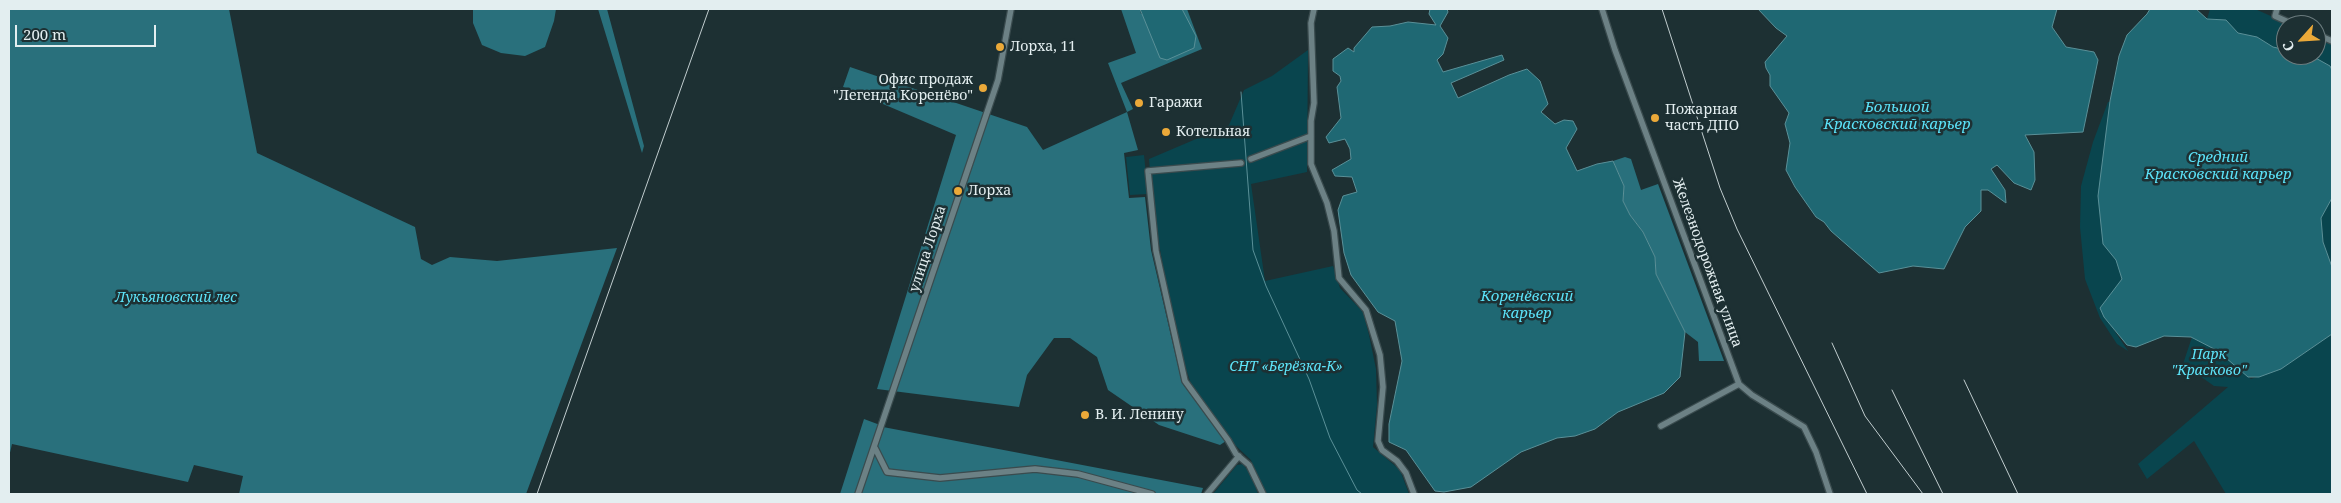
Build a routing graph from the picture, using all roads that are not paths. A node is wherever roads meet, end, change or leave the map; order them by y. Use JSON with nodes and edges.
{"nodes":[{"id":1,"x":1011,"y":9,"type":"edge"},
{"id":2,"x":1314,"y":9,"type":"edge"},
{"id":3,"x":1602,"y":9,"type":"edge"},
{"id":4,"x":1311,"y":136,"type":"junction"},
{"id":5,"x":1251,"y":159,"type":"dead end"},
{"id":6,"x":1241,"y":163,"type":"dead end"},
{"id":7,"x":1739,"y":384,"type":"junction"},
{"id":8,"x":1661,"y":426,"type":"dead end"},
{"id":9,"x":874,"y":448,"type":"junction"},
{"id":10,"x":1239,"y":456,"type":"junction"},
{"id":11,"x":858,"y":494,"type":"edge"},
{"id":12,"x":1152,"y":494,"type":"edge"},
{"id":13,"x":1206,"y":494,"type":"edge"},
{"id":14,"x":1262,"y":494,"type":"edge"},
{"id":15,"x":1414,"y":494,"type":"edge"},
{"id":16,"x":1830,"y":494,"type":"edge"}],
"edges":[{"from":1,"to":9,"type":"street","name":"улица Лорха"},
{"from":2,"to":4,"type":"street"},
{"from":3,"to":7,"type":"street","name":"Железнодорожная улица"},
{"from":4,"to":5,"type":"street"},
{"from":4,"to":15,"type":"street"},
{"from":6,"to":10,"type":"street"},
{"from":7,"to":8,"type":"street"},
{"from":7,"to":16,"type":"street"},
{"from":9,"to":11,"type":"street","name":"улица Лорха"},
{"from":9,"to":12,"type":"street"},
{"from":10,"to":13,"type":"street"},
{"from":10,"to":14,"type":"street"}]}
